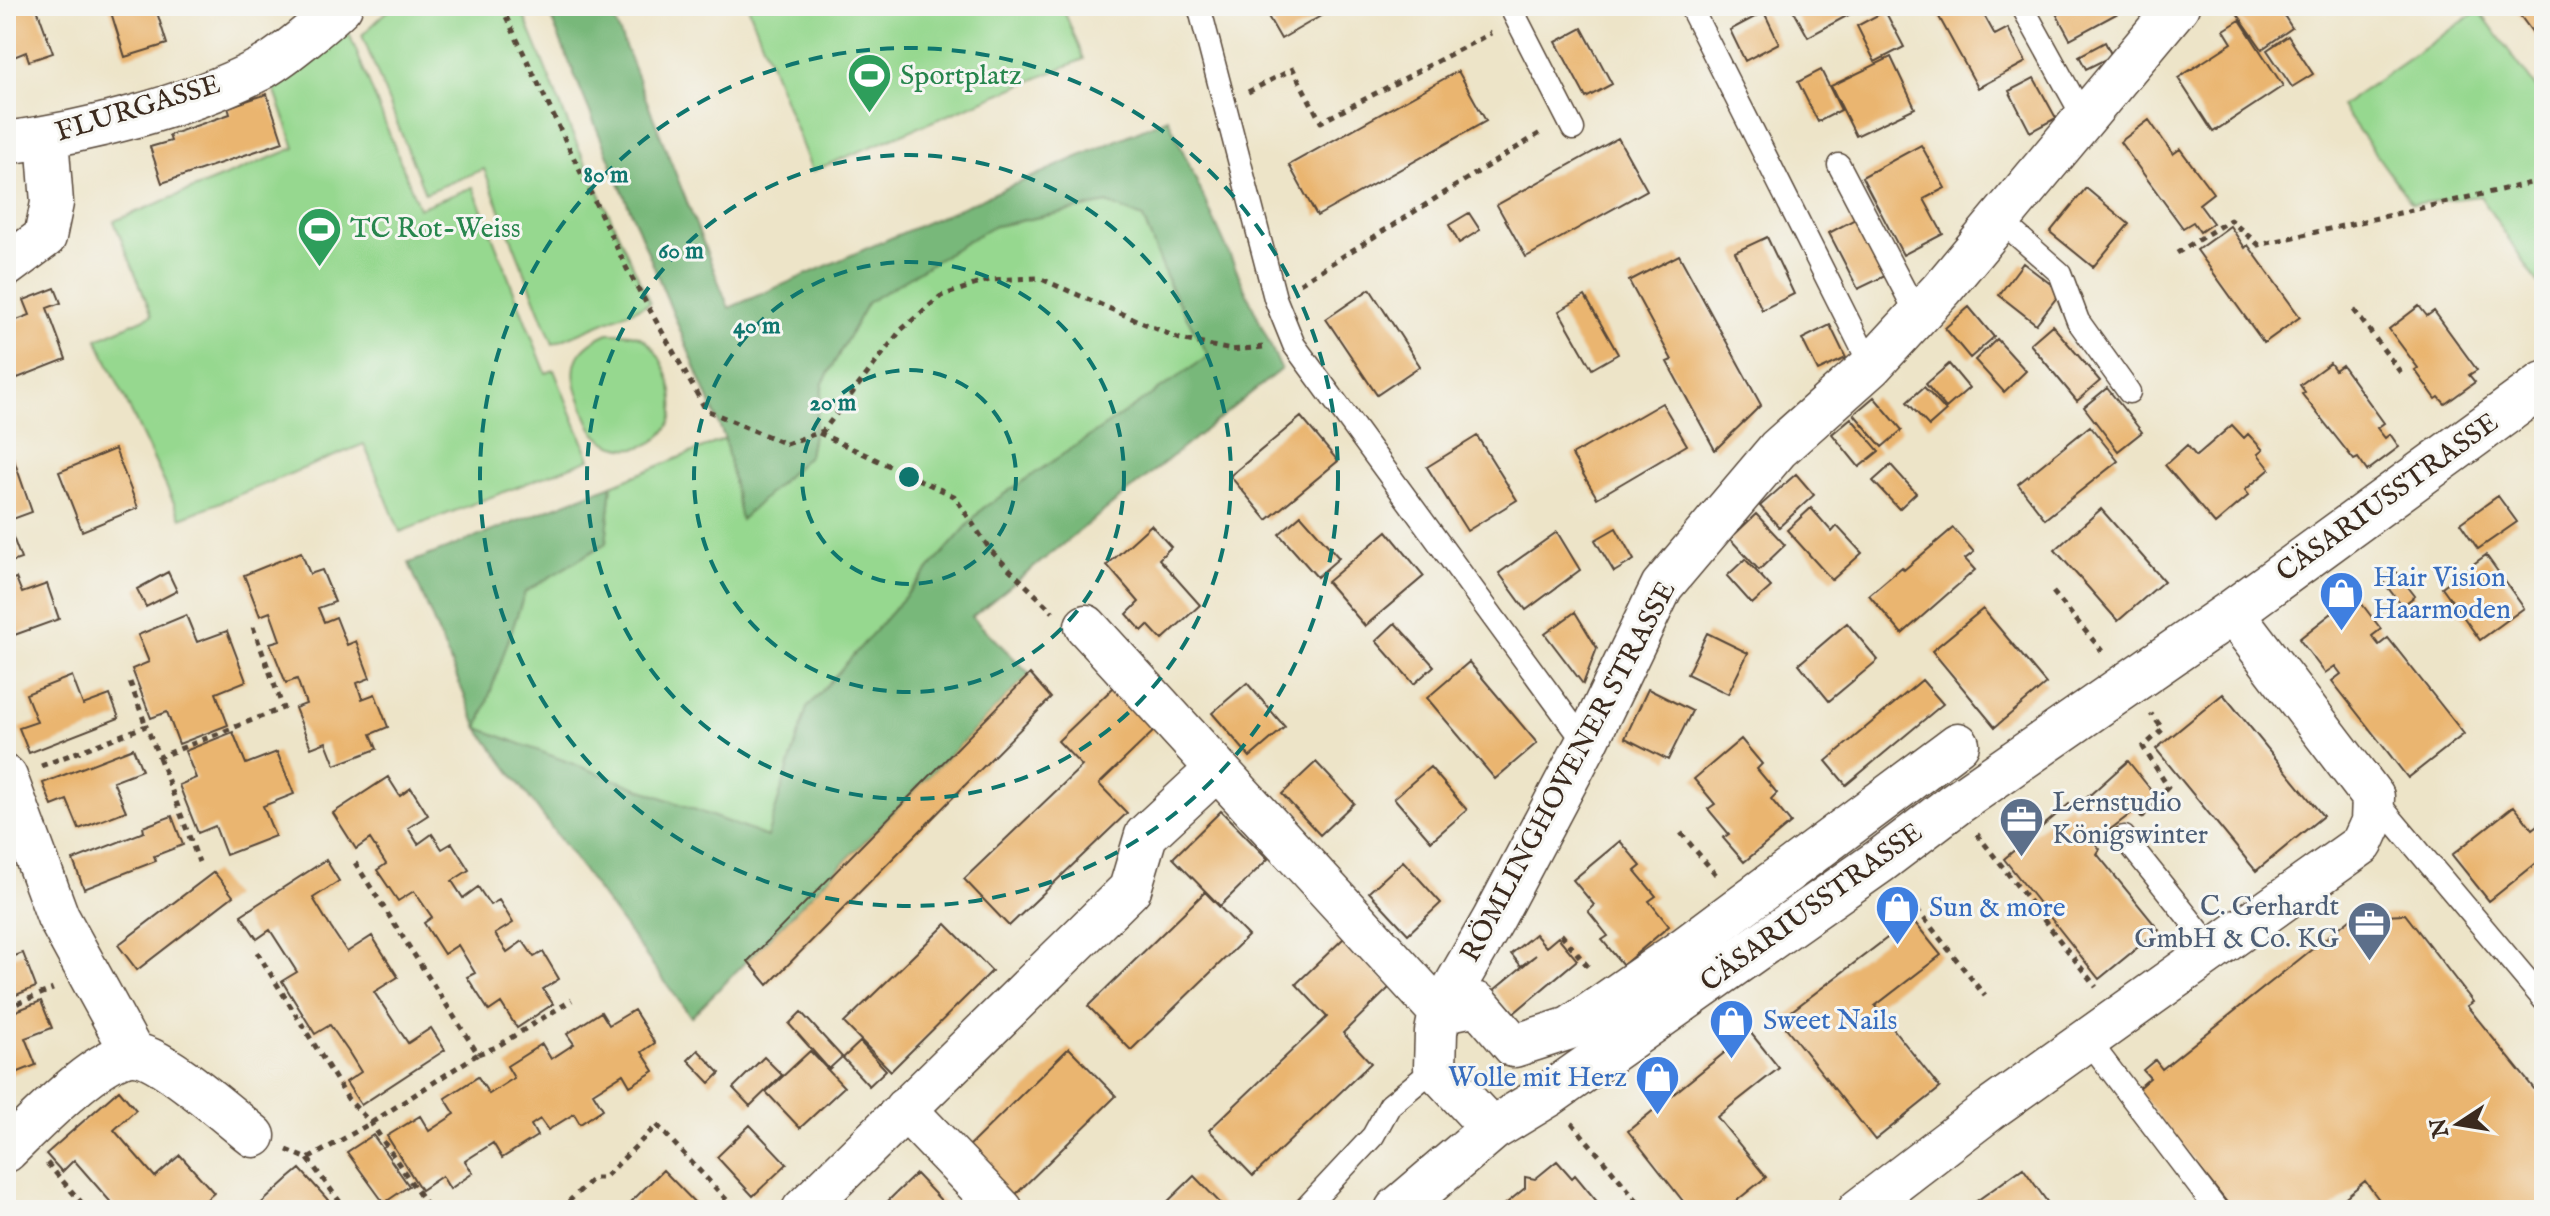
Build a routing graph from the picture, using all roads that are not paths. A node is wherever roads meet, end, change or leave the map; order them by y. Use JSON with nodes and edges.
{"nodes":[{"id":1,"x":341,"y":6,"type":"edge"},
{"id":2,"x":1199,"y":6,"type":"edge"},
{"id":3,"x":1690,"y":6,"type":"edge"},
{"id":4,"x":2022,"y":6,"type":"edge"},
{"id":5,"x":2178,"y":6,"type":"edge"},
{"id":6,"x":1514,"y":13,"type":"edge"},
{"id":7,"x":2085,"y":120,"type":"junction"},
{"id":8,"x":1570,"y":123,"type":"road end"},
{"id":9,"x":47,"y":137,"type":"junction"},
{"id":10,"x":6,"y":143,"type":"edge"},
{"id":11,"x":1839,"y":165,"type":"dead end"},
{"id":12,"x":2000,"y":220,"type":"junction"},
{"id":13,"x":6,"y":266,"type":"edge"},
{"id":14,"x":1918,"y":316,"type":"junction"},
{"id":15,"x":1871,"y":366,"type":"junction"},
{"id":16,"x":2544,"y":384,"type":"edge"},
{"id":17,"x":2129,"y":392,"type":"dead end"},
{"id":18,"x":2232,"y":612,"type":"junction"},
{"id":19,"x":1091,"y":631,"type":"road end"},
{"id":20,"x":1586,"y":744,"type":"junction"},
{"id":21,"x":1958,"y":744,"type":"dead end"},
{"id":22,"x":1217,"y":769,"type":"junction"},
{"id":23,"x":6,"y":778,"type":"edge"},
{"id":24,"x":2373,"y":797,"type":"junction"},
{"id":25,"x":2124,"y":837,"type":"road end"},
{"id":26,"x":2215,"y":951,"type":"junction"},
{"id":27,"x":2544,"y":1000,"type":"edge"},
{"id":28,"x":1440,"y":1012,"type":"junction"},
{"id":29,"x":2088,"y":1040,"type":"junction"},
{"id":30,"x":133,"y":1054,"type":"junction"},
{"id":31,"x":1435,"y":1068,"type":"junction"},
{"id":32,"x":905,"y":1109,"type":"junction"},
{"id":33,"x":1492,"y":1129,"type":"junction"},
{"id":34,"x":254,"y":1136,"type":"road end"},
{"id":35,"x":14,"y":1143,"type":"edge"},
{"id":36,"x":803,"y":1210,"type":"edge"},
{"id":37,"x":1002,"y":1210,"type":"edge"},
{"id":38,"x":1304,"y":1210,"type":"edge"},
{"id":39,"x":1397,"y":1210,"type":"edge"},
{"id":40,"x":1859,"y":1210,"type":"edge"},
{"id":41,"x":2217,"y":1210,"type":"edge"}],
"edges":[{"from":1,"to":9,"type":"street","name":"FLURGASSE"},
{"from":2,"to":20,"type":"lane"},
{"from":3,"to":15,"type":"lane"},
{"from":4,"to":7,"type":"lane"},
{"from":5,"to":7,"type":"street","name":"RÖMLINGHOVENER STRASSE"},
{"from":6,"to":8,"type":"lane"},
{"from":7,"to":12,"type":"street","name":"RÖMLINGHOVENER STRASSE"},
{"from":9,"to":10,"type":"street","name":"FLURGASSE"},
{"from":9,"to":13,"type":"street"},
{"from":11,"to":14,"type":"lane"},
{"from":12,"to":14,"type":"street","name":"RÖMLINGHOVENER STRASSE"},
{"from":12,"to":17,"type":"lane"},
{"from":14,"to":15,"type":"street","name":"RÖMLINGHOVENER STRASSE"},
{"from":15,"to":20,"type":"street","name":"RÖMLINGHOVENER STRASSE"},
{"from":16,"to":18,"type":"main road","name":"CÄSARIUSSTRASSE"},
{"from":18,"to":24,"type":"street"},
{"from":18,"to":33,"type":"main road","name":"CÄSARIUSSTRASSE"},
{"from":19,"to":22,"type":"street"},
{"from":20,"to":28,"type":"street","name":"RÖMLINGHOVENER STRASSE"},
{"from":21,"to":28,"type":"street","name":"RÖMLINGHOVENER STRASSE"},
{"from":22,"to":28,"type":"street"},
{"from":22,"to":32,"type":"street"},
{"from":23,"to":30,"type":"street"},
{"from":24,"to":26,"type":"street"},
{"from":24,"to":27,"type":"lane"},
{"from":25,"to":26,"type":"lane"},
{"from":26,"to":29,"type":"street"},
{"from":28,"to":31,"type":"street","name":"RÖMLINGHOVENER STRASSE"},
{"from":29,"to":40,"type":"street"},
{"from":29,"to":41,"type":"lane"},
{"from":30,"to":34,"type":"street"},
{"from":30,"to":35,"type":"street"},
{"from":31,"to":33,"type":"street"},
{"from":31,"to":38,"type":"lane"},
{"from":32,"to":36,"type":"street"},
{"from":32,"to":37,"type":"street"},
{"from":33,"to":39,"type":"main road","name":"CÄSARIUSSTRASSE"}]}
